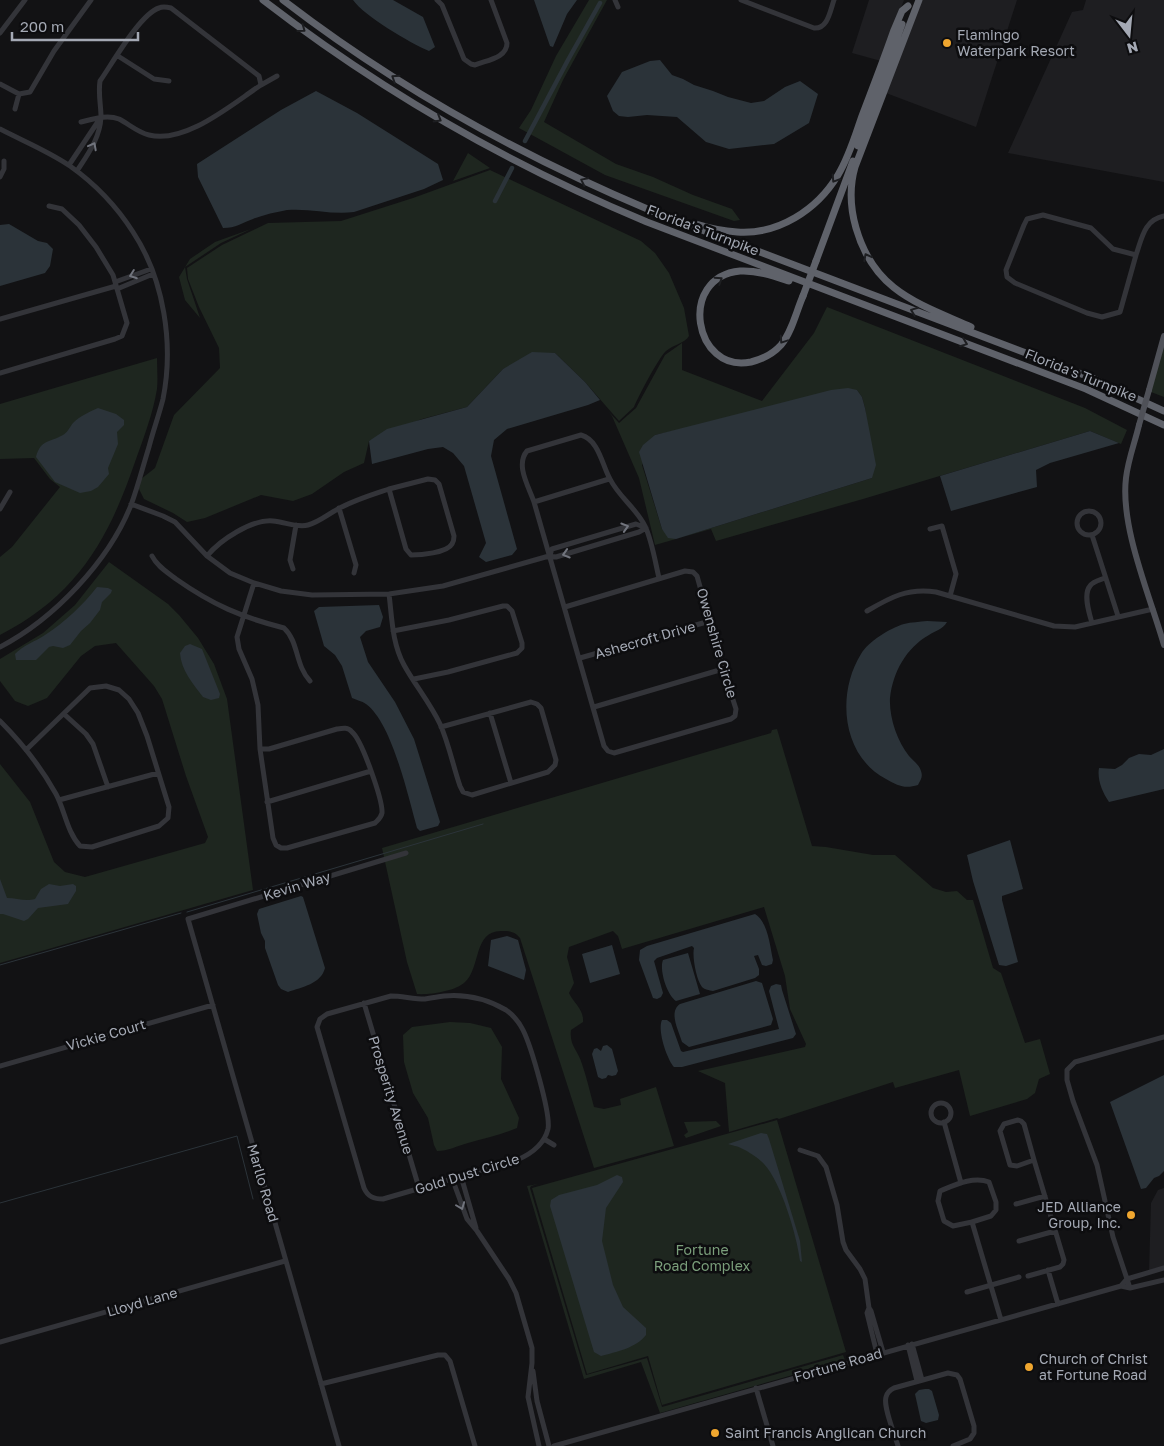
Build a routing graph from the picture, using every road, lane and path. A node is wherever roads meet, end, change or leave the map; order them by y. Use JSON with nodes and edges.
{"nodes":[{"id":1,"x":25,"y":0,"type":"edge"},
{"id":2,"x":91,"y":0,"type":"edge"},
{"id":3,"x":263,"y":0,"type":"edge"},
{"id":4,"x":283,"y":0,"type":"edge"},
{"id":5,"x":437,"y":0,"type":"edge"},
{"id":6,"x":491,"y":0,"type":"edge"},
{"id":7,"x":615,"y":0,"type":"edge"},
{"id":8,"x":741,"y":0,"type":"edge"},
{"id":9,"x":760,"y":0,"type":"edge"},
{"id":10,"x":834,"y":0,"type":"edge"},
{"id":11,"x":919,"y":0,"type":"edge"},
{"id":12,"x":909,"y":3,"type":"edge"},
{"id":13,"x":758,"y":6,"type":"junction"},
{"id":14,"x":618,"y":7,"type":"dead end"},
{"id":15,"x":0,"y":33,"type":"edge"},
{"id":16,"x":118,"y":56,"type":"junction"},
{"id":17,"x":277,"y":76,"type":"dead end"},
{"id":18,"x":169,"y":81,"type":"dead end"},
{"id":19,"x":0,"y":84,"type":"edge"},
{"id":20,"x":261,"y":85,"type":"junction"},
{"id":21,"x":19,"y":94,"type":"junction"},
{"id":22,"x":15,"y":110,"type":"dead end"},
{"id":23,"x":100,"y":117,"type":"junction"},
{"id":24,"x":81,"y":122,"type":"dead end"},
{"id":25,"x":0,"y":129,"type":"edge"},
{"id":26,"x":4,"y":161,"type":"dead end"},
{"id":27,"x":68,"y":165,"type":"junction"},
{"id":28,"x":77,"y":171,"type":"junction"},
{"id":29,"x":0,"y":178,"type":"edge"},
{"id":30,"x":610,"y":193,"type":"junction"},
{"id":31,"x":49,"y":206,"type":"dead end"},
{"id":32,"x":1164,"y":216,"type":"edge"},
{"id":33,"x":1136,"y":256,"type":"junction"},
{"id":34,"x":152,"y":272,"type":"junction"},
{"id":35,"x":116,"y":285,"type":"junction"},
{"id":36,"x":837,"y":294,"type":"junction"},
{"id":37,"x":0,"y":319,"type":"edge"},
{"id":38,"x":1164,"y":336,"type":"edge"},
{"id":39,"x":1009,"y":347,"type":"junction"},
{"id":40,"x":0,"y":373,"type":"edge"},
{"id":41,"x":1164,"y":411,"type":"edge"},
{"id":42,"x":1164,"y":425,"type":"edge"},
{"id":43,"x":609,"y":479,"type":"junction"},
{"id":44,"x":389,"y":489,"type":"junction"},
{"id":45,"x":10,"y":492,"type":"dead end"},
{"id":46,"x":534,"y":502,"type":"junction"},
{"id":47,"x":131,"y":504,"type":"junction"},
{"id":48,"x":339,"y":508,"type":"junction"},
{"id":49,"x":0,"y":509,"type":"edge"},
{"id":50,"x":296,"y":525,"type":"junction"},
{"id":51,"x":646,"y":528,"type":"junction"},
{"id":52,"x":930,"y":529,"type":"dead end"},
{"id":53,"x":597,"y":535,"type":"junction"},
{"id":54,"x":1092,"y":535,"type":"junction"},
{"id":55,"x":600,"y":544,"type":"junction"},
{"id":56,"x":152,"y":556,"type":"dead end"},
{"id":57,"x":207,"y":556,"type":"junction"},
{"id":58,"x":549,"y":556,"type":"junction"},
{"id":59,"x":292,"y":568,"type":"dead end"},
{"id":60,"x":354,"y":573,"type":"dead end"},
{"id":61,"x":660,"y":578,"type":"junction"},
{"id":62,"x":1105,"y":578,"type":"junction"},
{"id":63,"x":254,"y":583,"type":"junction"},
{"id":64,"x":389,"y":594,"type":"junction"},
{"id":65,"x":950,"y":596,"type":"junction"},
{"id":66,"x":564,"y":607,"type":"junction"},
{"id":67,"x":1154,"y":609,"type":"junction"},
{"id":68,"x":867,"y":611,"type":"dead end"},
{"id":69,"x":244,"y":616,"type":"junction"},
{"id":70,"x":1118,"y":616,"type":"junction"},
{"id":71,"x":710,"y":621,"type":"junction"},
{"id":72,"x":1092,"y":623,"type":"junction"},
{"id":73,"x":393,"y":631,"type":"junction"},
{"id":74,"x":1164,"y":645,"type":"edge"},
{"id":75,"x":0,"y":647,"type":"edge"},
{"id":76,"x":580,"y":658,"type":"junction"},
{"id":77,"x":723,"y":669,"type":"junction"},
{"id":78,"x":414,"y":679,"type":"junction"},
{"id":79,"x":310,"y":681,"type":"dead end"},
{"id":80,"x":594,"y":707,"type":"junction"},
{"id":81,"x":490,"y":713,"type":"junction"},
{"id":82,"x":64,"y":714,"type":"junction"},
{"id":83,"x":0,"y":720,"type":"edge"},
{"id":84,"x":441,"y":727,"type":"junction"},
{"id":85,"x":26,"y":750,"type":"junction"},
{"id":86,"x":260,"y":750,"type":"junction"},
{"id":87,"x":371,"y":771,"type":"junction"},
{"id":88,"x":158,"y":773,"type":"junction"},
{"id":89,"x":511,"y":783,"type":"junction"},
{"id":90,"x":108,"y":787,"type":"junction"},
{"id":91,"x":59,"y":800,"type":"junction"},
{"id":92,"x":266,"y":802,"type":"junction"},
{"id":93,"x":406,"y":853,"type":"dead end"},
{"id":94,"x":188,"y":919,"type":"joint"},
{"id":95,"x":364,"y":1002,"type":"junction"},
{"id":96,"x":212,"y":1005,"type":"junction"},
{"id":97,"x":1164,"y":1037,"type":"edge"},
{"id":98,"x":0,"y":1066,"type":"edge"},
{"id":99,"x":944,"y":1122,"type":"dead end"},
{"id":100,"x":544,"y":1139,"type":"junction"},
{"id":101,"x":554,"y":1144,"type":"dead end"},
{"id":102,"x":800,"y":1150,"type":"dead end"},
{"id":103,"x":1034,"y":1160,"type":"junction"},
{"id":104,"x":461,"y":1176,"type":"junction"},
{"id":105,"x":452,"y":1178,"type":"junction"},
{"id":106,"x":961,"y":1183,"type":"junction"},
{"id":107,"x":419,"y":1188,"type":"junction"},
{"id":108,"x":1045,"y":1196,"type":"junction"},
{"id":109,"x":1016,"y":1204,"type":"dead end"},
{"id":110,"x":972,"y":1222,"type":"junction"},
{"id":111,"x":477,"y":1231,"type":"junction"},
{"id":112,"x":1055,"y":1231,"type":"junction"},
{"id":113,"x":1019,"y":1241,"type":"dead end"},
{"id":114,"x":285,"y":1261,"type":"junction"},
{"id":115,"x":1164,"y":1268,"type":"edge"},
{"id":116,"x":1048,"y":1270,"type":"junction"},
{"id":117,"x":1028,"y":1276,"type":"dead end"},
{"id":118,"x":1019,"y":1277,"type":"dead end"},
{"id":119,"x":1127,"y":1279,"type":"junction"},
{"id":120,"x":1164,"y":1280,"type":"edge"},
{"id":121,"x":991,"y":1285,"type":"junction"},
{"id":122,"x":1121,"y":1286,"type":"junction"},
{"id":123,"x":1130,"y":1288,"type":"junction"},
{"id":124,"x":967,"y":1292,"type":"dead end"},
{"id":125,"x":1058,"y":1304,"type":"junction"},
{"id":126,"x":1001,"y":1320,"type":"junction"},
{"id":127,"x":0,"y":1342,"type":"edge"},
{"id":128,"x":910,"y":1345,"type":"junction"},
{"id":129,"x":880,"y":1353,"type":"junction"},
{"id":130,"x":532,"y":1363,"type":"junction"},
{"id":131,"x":919,"y":1380,"type":"junction"},
{"id":132,"x":321,"y":1384,"type":"junction"},
{"id":133,"x":756,"y":1388,"type":"junction"},
{"id":134,"x":539,"y":1409,"type":"junction"},
{"id":135,"x":530,"y":1411,"type":"junction"},
{"id":136,"x":339,"y":1446,"type":"edge"},
{"id":137,"x":475,"y":1446,"type":"edge"},
{"id":138,"x":539,"y":1446,"type":"edge"},
{"id":139,"x":550,"y":1446,"type":"edge"},
{"id":140,"x":554,"y":1446,"type":"edge"},
{"id":141,"x":773,"y":1446,"type":"edge"},
{"id":142,"x":898,"y":1446,"type":"edge"},
{"id":143,"x":953,"y":1446,"type":"edge"}],
"edges":[{"from":1,"to":15,"type":"street"},
{"from":2,"to":21,"type":"street"},
{"from":3,"to":36,"type":"highway","name":"Florida's Turnpike","one_way":true},
{"from":30,"to":4,"type":"highway","name":"Florida's Turnpike","one_way":true},
{"from":5,"to":6,"type":"street"},
{"from":7,"to":14,"type":"street"},
{"from":8,"to":13,"type":"street"},
{"from":9,"to":13,"type":"street"},
{"from":10,"to":13,"type":"street"},
{"from":39,"to":11,"type":"highway","one_way":true},
{"from":12,"to":30,"type":"highway","one_way":true},
{"from":12,"to":36,"type":"highway","one_way":true,"bridge":true},
{"from":16,"to":18,"type":"street"},
{"from":16,"to":20,"type":"street"},
{"from":16,"to":23,"type":"street"},
{"from":17,"to":20,"type":"street"},
{"from":19,"to":21,"type":"street"},
{"from":20,"to":23,"type":"street"},
{"from":21,"to":22,"type":"street"},
{"from":23,"to":24,"type":"street"},
{"from":23,"to":27,"type":"street"},
{"from":28,"to":23,"type":"street","one_way":true},
{"from":25,"to":27,"type":"street"},
{"from":26,"to":29,"type":"street"},
{"from":27,"to":28,"type":"street"},
{"from":28,"to":34,"type":"street"},
{"from":39,"to":30,"type":"highway","name":"Florida's Turnpike","one_way":true},
{"from":31,"to":35,"type":"street"},
{"from":32,"to":33,"type":"street"},
{"from":33,"to":33,"type":"street"},
{"from":34,"to":35,"type":"street"},
{"from":34,"to":47,"type":"street"},
{"from":35,"to":37,"type":"street"},
{"from":35,"to":40,"type":"street"},
{"from":36,"to":42,"type":"highway","name":"Florida's Turnpike","one_way":true},
{"from":38,"to":67,"type":"main road","bridge":true},
{"from":39,"to":41,"type":"highway","name":"Florida's Turnpike"},
{"from":43,"to":46,"type":"street"},
{"from":43,"to":46,"type":"street","name":"Owenshire Circle"},
{"from":43,"to":51,"type":"street"},
{"from":44,"to":44,"type":"street"},
{"from":44,"to":48,"type":"street"},
{"from":45,"to":49,"type":"street"},
{"from":46,"to":58,"type":"street","name":"Owenshire Circle"},
{"from":47,"to":57,"type":"street"},
{"from":47,"to":75,"type":"street"},
{"from":48,"to":50,"type":"street"},
{"from":48,"to":60,"type":"street"},
{"from":50,"to":57,"type":"street"},
{"from":50,"to":59,"type":"street"},
{"from":53,"to":51,"type":"street","one_way":true},
{"from":51,"to":55,"type":"street"},
{"from":51,"to":61,"type":"street"},
{"from":52,"to":65,"type":"street"},
{"from":53,"to":55,"type":"street"},
{"from":53,"to":58,"type":"street"},
{"from":54,"to":54,"type":"street"},
{"from":54,"to":62,"type":"street"},
{"from":55,"to":58,"type":"street","one_way":true},
{"from":56,"to":69,"type":"street"},
{"from":57,"to":63,"type":"street"},
{"from":58,"to":64,"type":"street"},
{"from":58,"to":66,"type":"street","name":"Owenshire Circle"},
{"from":61,"to":66,"type":"street","name":"Owenshire Circle"},
{"from":61,"to":71,"type":"street","name":"Owenshire Circle"},
{"from":62,"to":70,"type":"street"},
{"from":62,"to":72,"type":"street"},
{"from":63,"to":64,"type":"street"},
{"from":63,"to":69,"type":"street"},
{"from":64,"to":73,"type":"street"},
{"from":65,"to":68,"type":"street"},
{"from":65,"to":72,"type":"street"},
{"from":66,"to":76,"type":"street","name":"Owenshire Circle"},
{"from":67,"to":70,"type":"street"},
{"from":67,"to":74,"type":"main road"},
{"from":69,"to":79,"type":"street"},
{"from":69,"to":86,"type":"street"},
{"from":70,"to":72,"type":"street"},
{"from":71,"to":76,"type":"street","name":"Ashecroft Drive"},
{"from":71,"to":77,"type":"street","name":"Owenshire Circle"},
{"from":73,"to":78,"type":"street"},
{"from":73,"to":78,"type":"street"},
{"from":76,"to":80,"type":"street","name":"Owenshire Circle"},
{"from":77,"to":80,"type":"street"},
{"from":77,"to":80,"type":"street","name":"Owenshire Circle"},
{"from":78,"to":84,"type":"street"},
{"from":81,"to":84,"type":"street"},
{"from":81,"to":89,"type":"street"},
{"from":81,"to":89,"type":"street"},
{"from":82,"to":85,"type":"street"},
{"from":82,"to":88,"type":"street"},
{"from":82,"to":90,"type":"street"},
{"from":83,"to":85,"type":"street"},
{"from":84,"to":89,"type":"street"},
{"from":85,"to":91,"type":"street"},
{"from":86,"to":87,"type":"street"},
{"from":86,"to":92,"type":"street"},
{"from":87,"to":92,"type":"street"},
{"from":87,"to":92,"type":"street"},
{"from":88,"to":90,"type":"street"},
{"from":88,"to":91,"type":"street"},
{"from":90,"to":91,"type":"street"},
{"from":93,"to":94,"type":"street","name":"Kevin Way"},
{"from":94,"to":96,"type":"street","name":"Marllo Road"},
{"from":95,"to":100,"type":"street","name":"Gold Dust Circle"},
{"from":95,"to":107,"type":"street","name":"Prosperity Avenue"},
{"from":95,"to":107,"type":"street","name":"Gold Dust Circle"},
{"from":96,"to":98,"type":"street","name":"Vickie Court"},
{"from":96,"to":114,"type":"street","name":"Marllo Road"},
{"from":97,"to":119,"type":"street"},
{"from":99,"to":106,"type":"street"},
{"from":100,"to":101,"type":"street"},
{"from":100,"to":104,"type":"street","name":"Gold Dust Circle"},
{"from":102,"to":129,"type":"street"},
{"from":103,"to":103,"type":"street"},
{"from":103,"to":108,"type":"street"},
{"from":104,"to":105,"type":"street","name":"Gold Dust Circle"},
{"from":104,"to":111,"type":"street"},
{"from":105,"to":107,"type":"street","name":"Gold Dust Circle"},
{"from":105,"to":111,"type":"street","one_way":true},
{"from":106,"to":110,"type":"street"},
{"from":106,"to":110,"type":"street"},
{"from":108,"to":109,"type":"street"},
{"from":108,"to":112,"type":"street"},
{"from":110,"to":121,"type":"street"},
{"from":111,"to":130,"type":"street"},
{"from":112,"to":113,"type":"street"},
{"from":112,"to":116,"type":"street"},
{"from":114,"to":127,"type":"street","name":"Lloyd Lane"},
{"from":114,"to":132,"type":"street","name":"Marllo Road"},
{"from":115,"to":119,"type":"street"},
{"from":116,"to":117,"type":"street"},
{"from":116,"to":125,"type":"street"},
{"from":118,"to":121,"type":"street"},
{"from":119,"to":122,"type":"street"},
{"from":119,"to":123,"type":"street"},
{"from":120,"to":123,"type":"street","name":"Fortune Road"},
{"from":121,"to":124,"type":"street"},
{"from":121,"to":126,"type":"street"},
{"from":122,"to":123,"type":"street","name":"Fortune Road"},
{"from":122,"to":125,"type":"street","name":"Fortune Road"},
{"from":125,"to":126,"type":"street","name":"Fortune Road"},
{"from":126,"to":128,"type":"street","name":"Fortune Road"},
{"from":128,"to":129,"type":"street","name":"Fortune Road"},
{"from":128,"to":131,"type":"street"},
{"from":129,"to":133,"type":"street","name":"Fortune Road"},
{"from":130,"to":134,"type":"street"},
{"from":130,"to":135,"type":"street"},
{"from":131,"to":142,"type":"street"},
{"from":131,"to":143,"type":"street"},
{"from":132,"to":136,"type":"street","name":"Marllo Road"},
{"from":132,"to":137,"type":"street"},
{"from":133,"to":140,"type":"street","name":"Fortune Road"},
{"from":133,"to":141,"type":"street"},
{"from":134,"to":135,"type":"street"},
{"from":134,"to":139,"type":"street"},
{"from":135,"to":138,"type":"street"}]}
